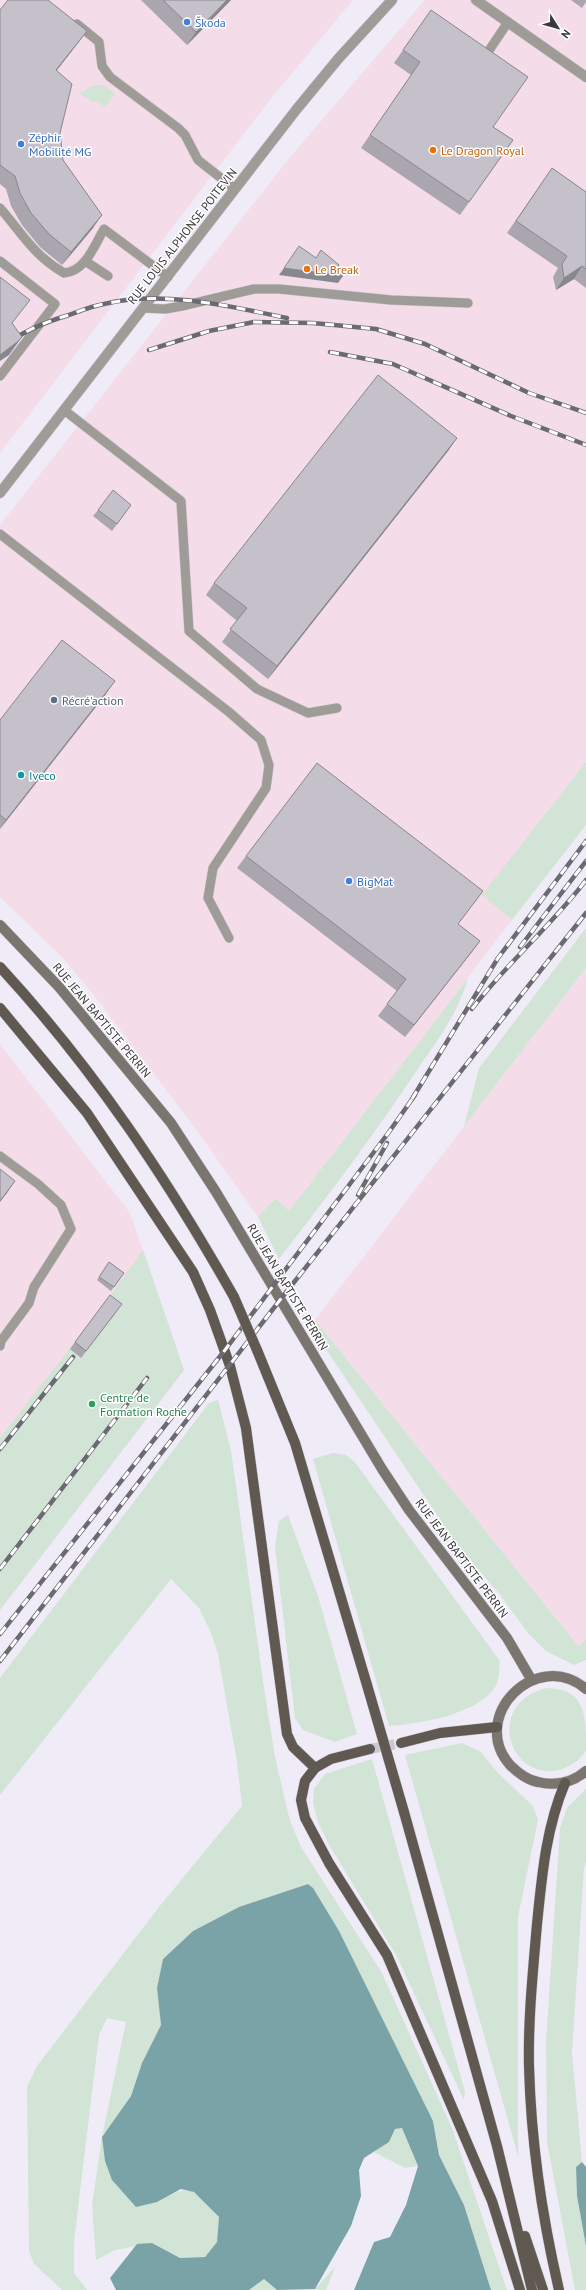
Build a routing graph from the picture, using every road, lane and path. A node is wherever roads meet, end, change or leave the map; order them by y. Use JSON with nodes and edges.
{"nodes":[{"id":1,"x":392,"y":0,"type":"edge"},
{"id":2,"x":476,"y":0,"type":"edge"},
{"id":3,"x":69,"y":19,"type":"edge"},
{"id":4,"x":508,"y":22,"type":"junction"},
{"id":5,"x":488,"y":52,"type":"edge"},
{"id":6,"x":586,"y":77,"type":"edge"},
{"id":7,"x":235,"y":189,"type":"junction"},
{"id":8,"x":0,"y":208,"type":"edge"},
{"id":9,"x":0,"y":261,"type":"edge"},
{"id":10,"x":85,"y":261,"type":"junction"},
{"id":11,"x":108,"y":276,"type":"dead end"},
{"id":12,"x":168,"y":276,"type":"junction"},
{"id":13,"x":468,"y":303,"type":"dead end"},
{"id":14,"x":143,"y":308,"type":"junction"},
{"id":15,"x":0,"y":376,"type":"edge"},
{"id":16,"x":64,"y":410,"type":"junction"},
{"id":17,"x":0,"y":494,"type":"edge"},
{"id":18,"x":0,"y":534,"type":"edge"},
{"id":19,"x":337,"y":708,"type":"dead end"},
{"id":20,"x":0,"y":925,"type":"edge"},
{"id":21,"x":229,"y":938,"type":"dead end"},
{"id":22,"x":0,"y":967,"type":"edge"},
{"id":23,"x":0,"y":1008,"type":"edge"},
{"id":24,"x":0,"y":1156,"type":"edge"},
{"id":25,"x":0,"y":1346,"type":"edge"},
{"id":26,"x":531,"y":1679,"type":"junction"},
{"id":27,"x":586,"y":1688,"type":"edge"},
{"id":28,"x":497,"y":1727,"type":"junction"},
{"id":29,"x":401,"y":1743,"type":"tunnel mouth"},
{"id":30,"x":370,"y":1749,"type":"tunnel mouth"},
{"id":31,"x":315,"y":1768,"type":"junction"},
{"id":32,"x":586,"y":1771,"type":"edge"},
{"id":33,"x":565,"y":1783,"type":"junction"},
{"id":34,"x":497,"y":2146,"type":"junction"},
{"id":35,"x":520,"y":2290,"type":"edge"},
{"id":36,"x":532,"y":2290,"type":"edge"},
{"id":37,"x":542,"y":2290,"type":"edge"},
{"id":38,"x":559,"y":2290,"type":"edge"}],
"edges":[{"from":1,"to":7,"type":"street","name":"RUE LOUIS ALPHONSE POITEVIN"},
{"from":2,"to":4,"type":"street"},
{"from":3,"to":7,"type":"lane"},
{"from":4,"to":5,"type":"lane"},
{"from":4,"to":6,"type":"street"},
{"from":7,"to":12,"type":"street","name":"RUE LOUIS ALPHONSE POITEVIN"},
{"from":8,"to":10,"type":"lane"},
{"from":9,"to":15,"type":"lane"},
{"from":10,"to":11,"type":"lane"},
{"from":10,"to":12,"type":"lane"},
{"from":12,"to":14,"type":"street","name":"RUE LOUIS ALPHONSE POITEVIN"},
{"from":13,"to":14,"type":"lane"},
{"from":14,"to":16,"type":"street","name":"RUE LOUIS ALPHONSE POITEVIN"},
{"from":16,"to":17,"type":"street","name":"RUE LOUIS ALPHONSE POITEVIN"},
{"from":16,"to":19,"type":"lane"},
{"from":18,"to":21,"type":"lane"},
{"from":20,"to":26,"type":"main road","name":"RUE JEAN BAPTISTE PERRIN"},
{"from":22,"to":34,"type":"main road","bridge":true},
{"from":23,"to":31,"type":"main road"},
{"from":24,"to":25,"type":"lane"},
{"from":26,"to":27,"type":"main road"},
{"from":26,"to":28,"type":"main road"},
{"from":28,"to":29,"type":"main road"},
{"from":28,"to":33,"type":"main road"},
{"from":30,"to":31,"type":"main road"},
{"from":31,"to":35,"type":"main road"},
{"from":32,"to":33,"type":"main road"},
{"from":33,"to":38,"type":"main road"},
{"from":34,"to":36,"type":"main road"},
{"from":34,"to":37,"type":"main road"}]}
